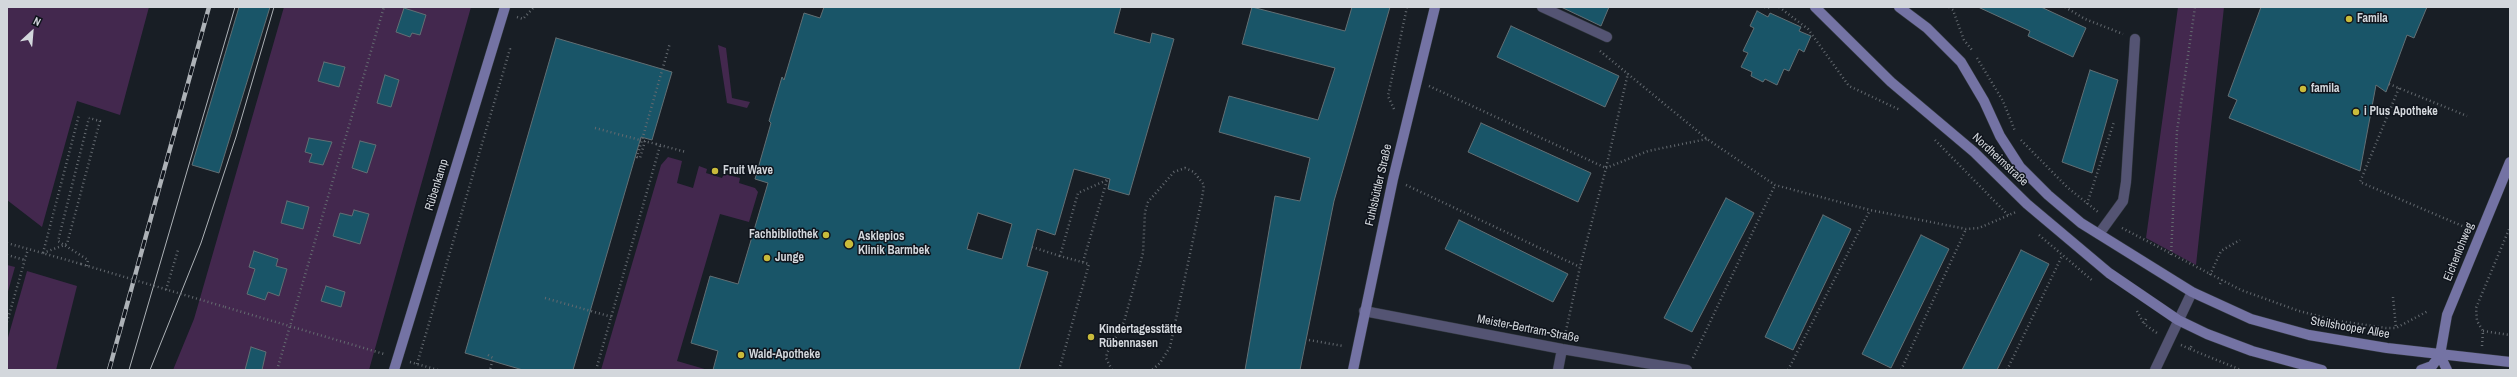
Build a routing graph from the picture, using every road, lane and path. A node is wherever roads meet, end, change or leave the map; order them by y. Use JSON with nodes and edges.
{"nodes":[{"id":1,"x":384,"y":7,"type":"edge"},
{"id":2,"x":505,"y":7,"type":"edge"},
{"id":3,"x":534,"y":7,"type":"edge"},
{"id":4,"x":1407,"y":7,"type":"edge"},
{"id":5,"x":1435,"y":7,"type":"edge"},
{"id":6,"x":1542,"y":7,"type":"edge"},
{"id":7,"x":1765,"y":7,"type":"edge"},
{"id":8,"x":1769,"y":7,"type":"edge"},
{"id":9,"x":1779,"y":7,"type":"edge"},
{"id":10,"x":1814,"y":7,"type":"edge"},
{"id":11,"x":1899,"y":7,"type":"edge"},
{"id":12,"x":1949,"y":7,"type":"edge"},
{"id":13,"x":2065,"y":7,"type":"edge"},
{"id":14,"x":2195,"y":7,"type":"edge"},
{"id":15,"x":520,"y":18,"type":"dead end"},
{"id":16,"x":1607,"y":36,"type":"dead end"},
{"id":17,"x":2135,"y":39,"type":"joint"},
{"id":18,"x":670,"y":43,"type":"dead end"},
{"id":19,"x":1595,"y":48,"type":"dead end"},
{"id":20,"x":510,"y":49,"type":"dead end"},
{"id":21,"x":1628,"y":72,"type":"junction"},
{"id":22,"x":1416,"y":80,"type":"junction"},
{"id":23,"x":2389,"y":84,"type":"dead end"},
{"id":24,"x":2399,"y":88,"type":"junction"},
{"id":25,"x":1395,"y":110,"type":"dead end"},
{"id":26,"x":1903,"y":112,"type":"dead end"},
{"id":27,"x":79,"y":115,"type":"dead end"},
{"id":28,"x":2116,"y":116,"type":"dead end"},
{"id":29,"x":2467,"y":116,"type":"dead end"},
{"id":30,"x":595,"y":128,"type":"dead end"},
{"id":31,"x":1932,"y":137,"type":"dead end"},
{"id":32,"x":1707,"y":139,"type":"junction"},
{"id":33,"x":645,"y":141,"type":"junction"},
{"id":34,"x":660,"y":146,"type":"junction"},
{"id":35,"x":686,"y":152,"type":"dead end"},
{"id":36,"x":2510,"y":162,"type":"edge"},
{"id":37,"x":1606,"y":168,"type":"junction"},
{"id":38,"x":1393,"y":179,"type":"junction"},
{"id":39,"x":1775,"y":185,"type":"junction"},
{"id":40,"x":2087,"y":204,"type":"junction"},
{"id":41,"x":1870,"y":210,"type":"junction"},
{"id":42,"x":2016,"y":212,"type":"dead end"},
{"id":43,"x":2009,"y":216,"type":"junction"},
{"id":44,"x":2110,"y":220,"type":"junction"},
{"id":45,"x":2510,"y":227,"type":"edge"},
{"id":46,"x":1966,"y":229,"type":"junction"},
{"id":47,"x":2481,"y":233,"type":"junction"},
{"id":48,"x":2099,"y":234,"type":"junction"},
{"id":49,"x":2240,"y":240,"type":"dead end"},
{"id":50,"x":7,"y":243,"type":"edge"},
{"id":51,"x":1032,"y":247,"type":"dead end"},
{"id":52,"x":28,"y":249,"type":"junction"},
{"id":53,"x":178,"y":250,"type":"dead end"},
{"id":54,"x":43,"y":253,"type":"junction"},
{"id":55,"x":7,"y":255,"type":"edge"},
{"id":56,"x":2171,"y":255,"type":"junction"},
{"id":57,"x":1060,"y":256,"type":"junction"},
{"id":58,"x":2062,"y":256,"type":"dead end"},
{"id":59,"x":25,"y":260,"type":"junction"},
{"id":60,"x":2183,"y":261,"type":"junction"},
{"id":61,"x":1083,"y":262,"type":"junction"},
{"id":62,"x":87,"y":266,"type":"junction"},
{"id":63,"x":2181,"y":266,"type":"dead end"},
{"id":64,"x":1580,"y":267,"type":"junction"},
{"id":65,"x":2210,"y":275,"type":"junction"},
{"id":66,"x":2222,"y":280,"type":"junction"},
{"id":67,"x":2220,"y":284,"type":"dead end"},
{"id":68,"x":166,"y":290,"type":"junction"},
{"id":69,"x":2192,"y":292,"type":"junction"},
{"id":70,"x":2393,"y":297,"type":"dead end"},
{"id":71,"x":546,"y":298,"type":"dead end"},
{"id":72,"x":1364,"y":311,"type":"junction"},
{"id":73,"x":2428,"y":312,"type":"dead end"},
{"id":74,"x":612,"y":317,"type":"junction"},
{"id":75,"x":2146,"y":319,"type":"dead end"},
{"id":76,"x":2474,"y":319,"type":"dead end"},
{"id":77,"x":2178,"y":320,"type":"junction"},
{"id":78,"x":2477,"y":321,"type":"junction"},
{"id":79,"x":7,"y":322,"type":"edge"},
{"id":80,"x":290,"y":326,"type":"junction"},
{"id":81,"x":2396,"y":328,"type":"junction"},
{"id":82,"x":2148,"y":329,"type":"dead end"},
{"id":83,"x":2483,"y":331,"type":"junction"},
{"id":84,"x":2510,"y":335,"type":"edge"},
{"id":85,"x":2482,"y":338,"type":"dead end"},
{"id":86,"x":1309,"y":340,"type":"dead end"},
{"id":87,"x":2192,"y":345,"type":"dead end"},
{"id":88,"x":2185,"y":346,"type":"dead end"},
{"id":89,"x":1357,"y":349,"type":"junction"},
{"id":90,"x":1562,"y":349,"type":"junction"},
{"id":91,"x":2190,"y":349,"type":"junction"},
{"id":92,"x":383,"y":354,"type":"dead end"},
{"id":93,"x":488,"y":354,"type":"dead end"},
{"id":94,"x":2440,"y":355,"type":"junction"},
{"id":95,"x":2510,"y":362,"type":"edge"},
{"id":96,"x":1689,"y":366,"type":"edge"},
{"id":97,"x":277,"y":370,"type":"edge"},
{"id":98,"x":394,"y":370,"type":"edge"},
{"id":99,"x":438,"y":370,"type":"edge"},
{"id":100,"x":490,"y":370,"type":"edge"},
{"id":101,"x":596,"y":370,"type":"edge"},
{"id":102,"x":1058,"y":370,"type":"edge"},
{"id":103,"x":1112,"y":370,"type":"edge"},
{"id":104,"x":1152,"y":370,"type":"edge"},
{"id":105,"x":1353,"y":370,"type":"edge"},
{"id":106,"x":1558,"y":370,"type":"edge"},
{"id":107,"x":1788,"y":370,"type":"edge"},
{"id":108,"x":1901,"y":370,"type":"edge"},
{"id":109,"x":2007,"y":370,"type":"edge"},
{"id":110,"x":2155,"y":370,"type":"edge"},
{"id":111,"x":2241,"y":370,"type":"edge"},
{"id":112,"x":2322,"y":370,"type":"edge"},
{"id":113,"x":2421,"y":370,"type":"edge"},
{"id":114,"x":2447,"y":370,"type":"edge"}],
"edges":[{"from":1,"to":80,"type":"path"},
{"from":2,"to":98,"type":"main road","name":"Rübenkamp"},
{"from":3,"to":15,"type":"path"},
{"from":4,"to":25,"type":"path"},
{"from":5,"to":22,"type":"main road","name":"Fuhlsbüttler Straße"},
{"from":6,"to":16,"type":"street"},
{"from":7,"to":8,"type":"path"},
{"from":9,"to":26,"type":"path"},
{"from":10,"to":77,"type":"main road","name":"Nordheimstraße"},
{"from":11,"to":48,"type":"main road","name":"Nordheimstraße"},
{"from":12,"to":40,"type":"path"},
{"from":13,"to":17,"type":"path"},
{"from":14,"to":56,"type":"path"},
{"from":17,"to":44,"type":"street"},
{"from":18,"to":33,"type":"path"},
{"from":19,"to":21,"type":"path"},
{"from":20,"to":99,"type":"path"},
{"from":21,"to":32,"type":"path"},
{"from":21,"to":37,"type":"path"},
{"from":22,"to":37,"type":"path"},
{"from":22,"to":38,"type":"main road","name":"Fuhlsbüttler Straße"},
{"from":23,"to":24,"type":"path"},
{"from":24,"to":29,"type":"path"},
{"from":24,"to":47,"type":"path"},
{"from":27,"to":54,"type":"path"},
{"from":28,"to":40,"type":"path"},
{"from":30,"to":33,"type":"path","bridge":true},
{"from":31,"to":43,"type":"path"},
{"from":32,"to":37,"type":"path"},
{"from":32,"to":39,"type":"path"},
{"from":33,"to":34,"type":"path","bridge":true},
{"from":34,"to":35,"type":"path"},
{"from":34,"to":74,"type":"path"},
{"from":36,"to":47,"type":"main road","name":"Eichenlohweg"},
{"from":37,"to":64,"type":"path"},
{"from":38,"to":64,"type":"path"},
{"from":38,"to":72,"type":"main road","name":"Fuhlsbüttler Straße"},
{"from":39,"to":41,"type":"path"},
{"from":39,"to":96,"type":"path"},
{"from":40,"to":44,"type":"path"},
{"from":41,"to":46,"type":"path"},
{"from":41,"to":107,"type":"path"},
{"from":42,"to":43,"type":"path"},
{"from":43,"to":46,"type":"path"},
{"from":44,"to":48,"type":"street"},
{"from":44,"to":56,"type":"path"},
{"from":45,"to":78,"type":"path"},
{"from":46,"to":108,"type":"path"},
{"from":47,"to":94,"type":"main road","name":"Eichenlohweg"},
{"from":48,"to":69,"type":"main road","name":"Nordheimstraße"},
{"from":49,"to":65,"type":"path"},
{"from":50,"to":52,"type":"path"},
{"from":51,"to":57,"type":"path"},
{"from":52,"to":54,"type":"path"},
{"from":52,"to":59,"type":"path"},
{"from":53,"to":68,"type":"path"},
{"from":54,"to":62,"type":"path","bridge":true},
{"from":54,"to":62,"type":"path","bridge":true},
{"from":55,"to":59,"type":"path"},
{"from":56,"to":60,"type":"path"},
{"from":57,"to":61,"type":"path"},
{"from":57,"to":61,"type":"path"},
{"from":58,"to":109,"type":"path"},
{"from":59,"to":79,"type":"path"},
{"from":60,"to":63,"type":"path"},
{"from":60,"to":65,"type":"path"},
{"from":61,"to":102,"type":"path"},
{"from":62,"to":68,"type":"path","bridge":true},
{"from":64,"to":90,"type":"path"},
{"from":65,"to":66,"type":"path"},
{"from":66,"to":67,"type":"path"},
{"from":66,"to":81,"type":"path"},
{"from":68,"to":80,"type":"path","bridge":true},
{"from":69,"to":77,"type":"street"},
{"from":69,"to":94,"type":"main road","name":"Steilshooper Allee"},
{"from":70,"to":81,"type":"path"},
{"from":71,"to":74,"type":"path"},
{"from":72,"to":89,"type":"main road","name":"Fuhlsbüttler Straße"},
{"from":72,"to":90,"type":"street","name":"Meister-Bertram-Straße"},
{"from":73,"to":81,"type":"path"},
{"from":74,"to":101,"type":"path"},
{"from":75,"to":82,"type":"path"},
{"from":76,"to":78,"type":"path"},
{"from":77,"to":110,"type":"street"},
{"from":77,"to":112,"type":"main road"},
{"from":78,"to":83,"type":"path"},
{"from":80,"to":92,"type":"path"},
{"from":80,"to":97,"type":"path"},
{"from":83,"to":84,"type":"path"},
{"from":83,"to":85,"type":"path"},
{"from":86,"to":89,"type":"path"},
{"from":87,"to":91,"type":"path"},
{"from":88,"to":91,"type":"path"},
{"from":89,"to":105,"type":"main road","name":"Fuhlsbüttler Straße"},
{"from":90,"to":96,"type":"street","name":"Meister-Bertram-Straße"},
{"from":90,"to":106,"type":"street"},
{"from":91,"to":111,"type":"path"},
{"from":93,"to":100,"type":"path"},
{"from":94,"to":95,"type":"main road","name":"Steilshooper Allee"},
{"from":94,"to":113,"type":"main road"},
{"from":94,"to":114,"type":"main road"},
{"from":103,"to":104,"type":"path"}]}
